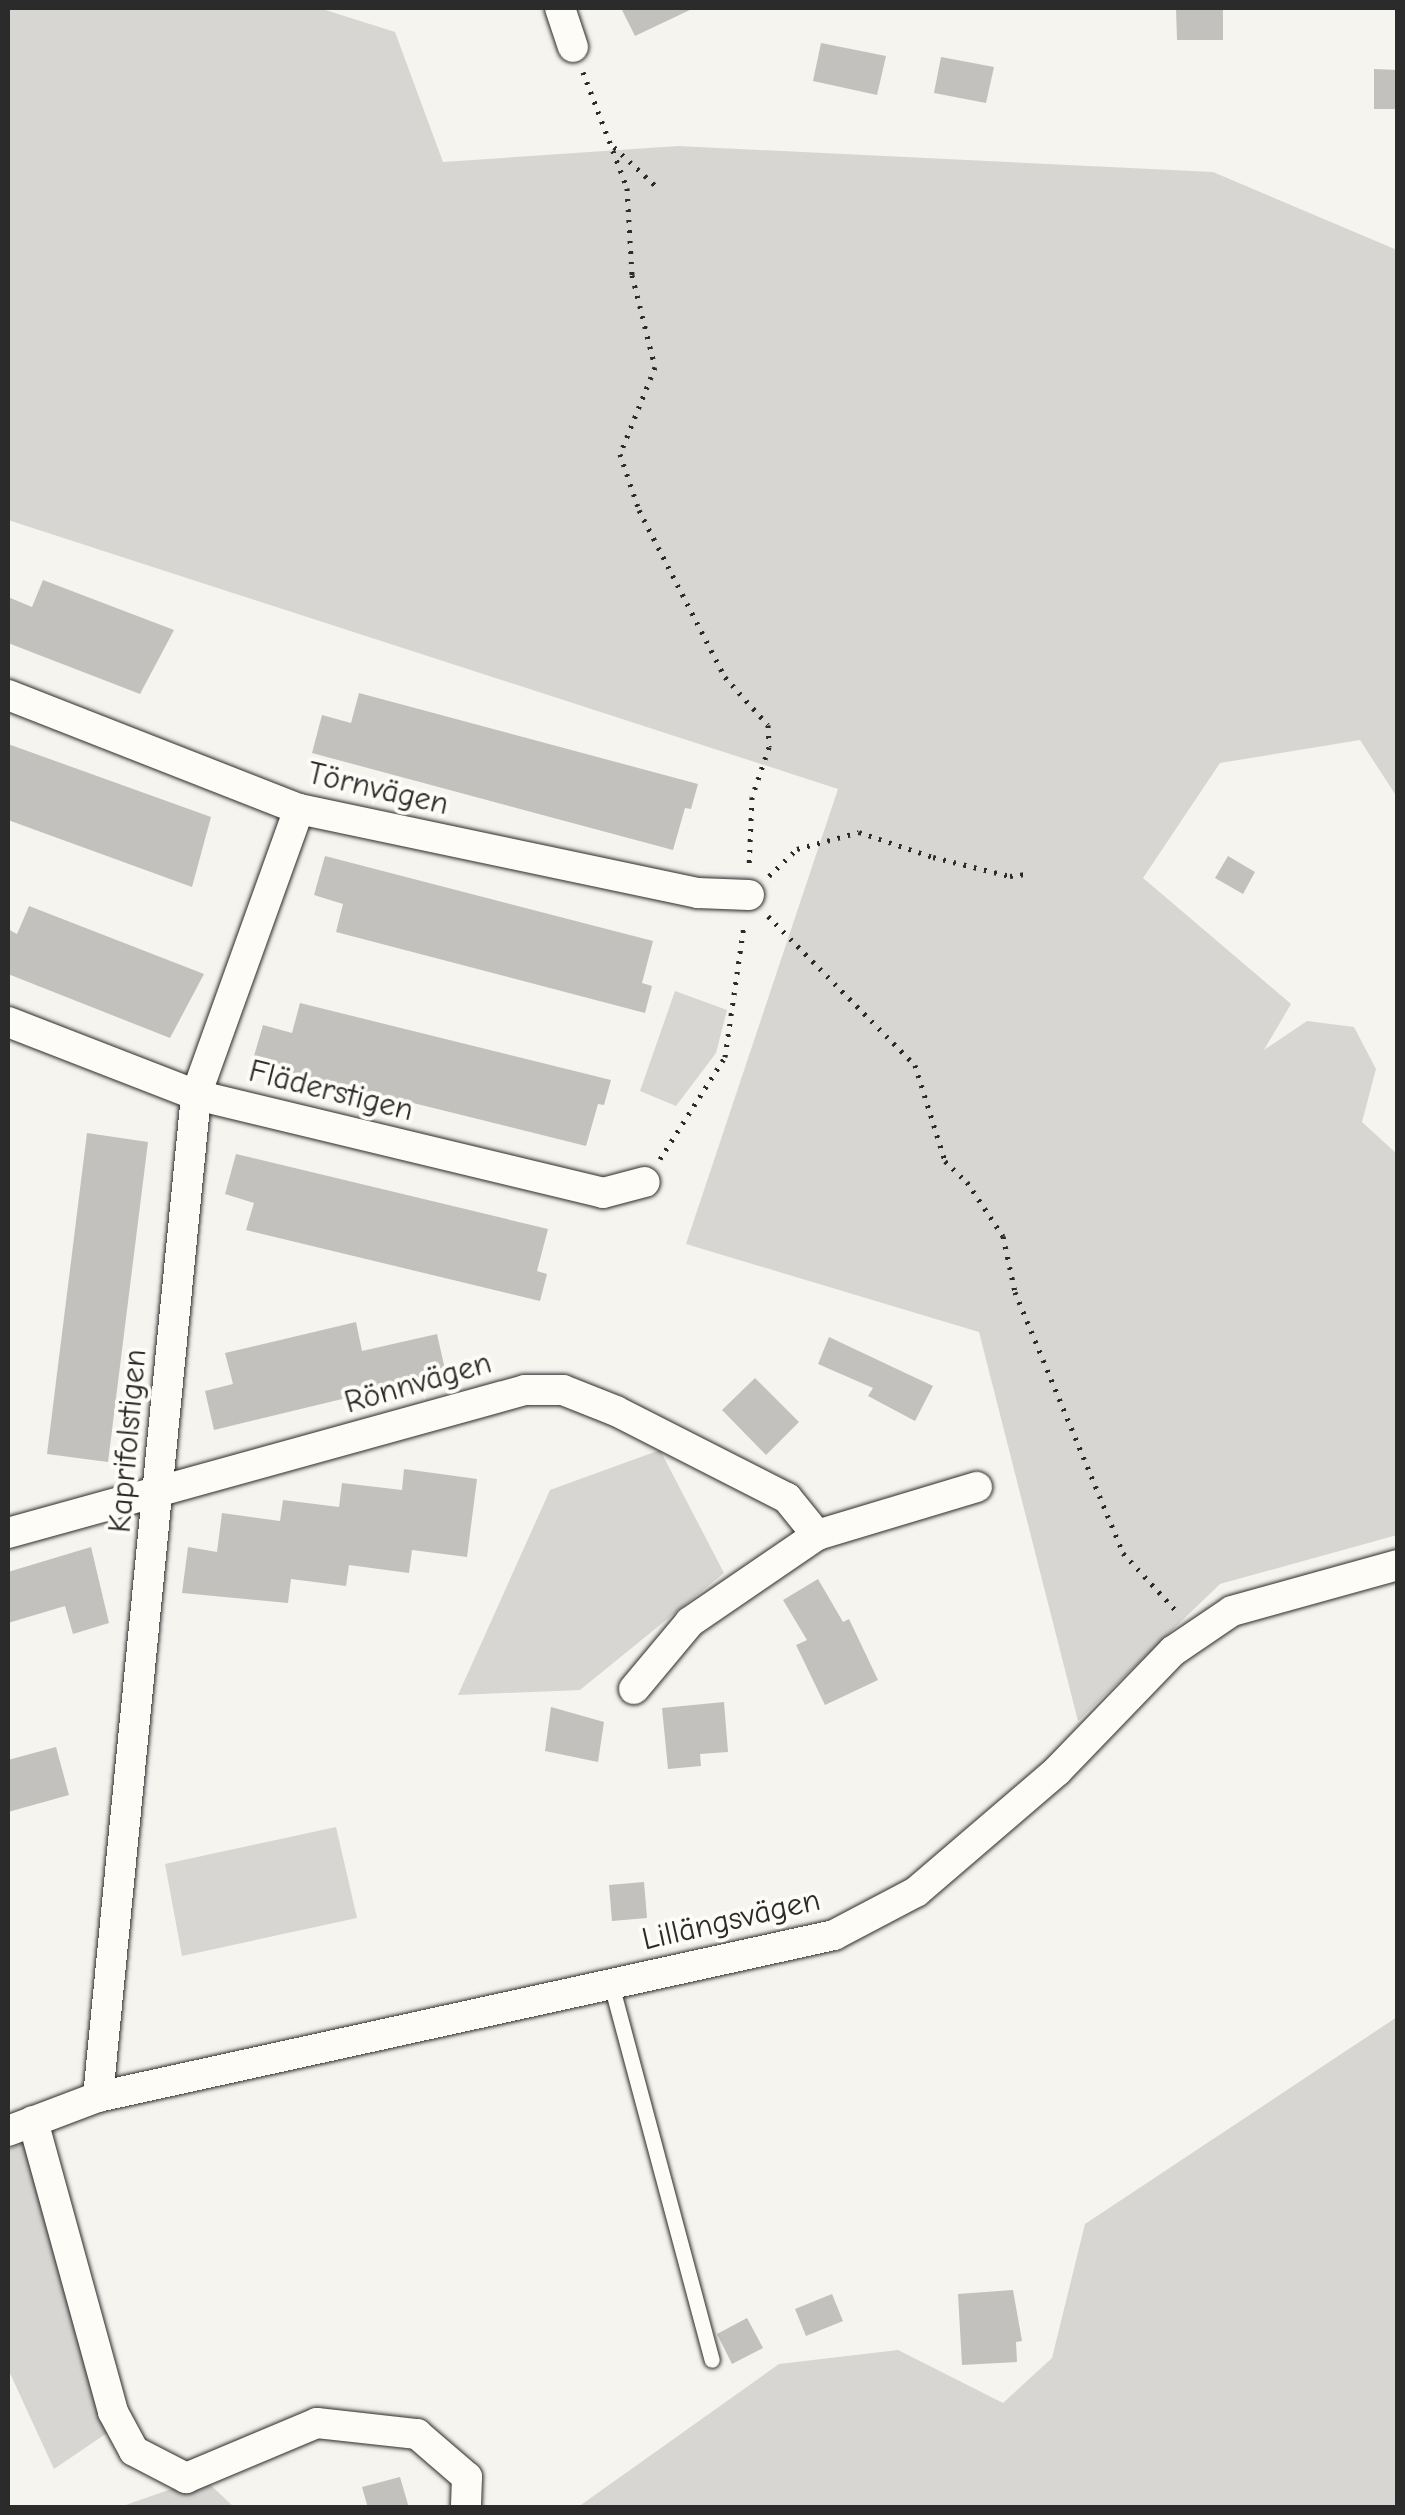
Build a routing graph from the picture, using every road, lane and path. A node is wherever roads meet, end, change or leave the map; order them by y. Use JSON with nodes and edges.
{"nodes":[{"id":1,"x":560,"y":8,"type":"edge"},
{"id":2,"x":574,"y":47,"type":"joint"},
{"id":3,"x":610,"y":144,"type":"junction"},
{"id":4,"x":659,"y":189,"type":"dead end"},
{"id":5,"x":8,"y":695,"type":"edge"},
{"id":6,"x":299,"y":809,"type":"junction"},
{"id":7,"x":1026,"y":874,"type":"dead end"},
{"id":8,"x":749,"y":895,"type":"junction"},
{"id":9,"x":8,"y":1022,"type":"edge"},
{"id":10,"x":196,"y":1095,"type":"junction"},
{"id":11,"x":645,"y":1182,"type":"joint"},
{"id":12,"x":977,"y":1488,"type":"dead end"},
{"id":13,"x":159,"y":1492,"type":"junction"},
{"id":14,"x":8,"y":1534,"type":"edge"},
{"id":15,"x":817,"y":1535,"type":"junction"},
{"id":16,"x":1398,"y":1565,"type":"edge"},
{"id":17,"x":1202,"y":1631,"type":"junction"},
{"id":18,"x":634,"y":1689,"type":"dead end"},
{"id":19,"x":611,"y":1984,"type":"junction"},
{"id":20,"x":98,"y":2097,"type":"junction"},
{"id":21,"x":20,"y":2126,"type":"edge"},
{"id":22,"x":712,"y":2360,"type":"dead end"},
{"id":23,"x":466,"y":2508,"type":"edge"}],
"edges":[{"from":1,"to":2,"type":"street"},
{"from":2,"to":3,"type":"path"},
{"from":3,"to":4,"type":"path"},
{"from":3,"to":8,"type":"path"},
{"from":5,"to":6,"type":"street","name":"Törnvägen"},
{"from":6,"to":8,"type":"street","name":"Törnvägen"},
{"from":6,"to":10,"type":"street","name":"Kaprifolstigen"},
{"from":7,"to":8,"type":"path"},
{"from":8,"to":11,"type":"path"},
{"from":8,"to":17,"type":"path"},
{"from":9,"to":10,"type":"street","name":"Fläderstigen"},
{"from":10,"to":11,"type":"street","name":"Fläderstigen"},
{"from":10,"to":13,"type":"street","name":"Kaprifolstigen"},
{"from":12,"to":15,"type":"street"},
{"from":13,"to":14,"type":"street","name":"Rönnvägen"},
{"from":13,"to":15,"type":"street","name":"Rönnvägen"},
{"from":13,"to":20,"type":"street","name":"Kaprifolstigen"},
{"from":15,"to":18,"type":"street"},
{"from":16,"to":17,"type":"street","name":"Lillängsvägen"},
{"from":17,"to":19,"type":"street","name":"Lillängsvägen"},
{"from":19,"to":20,"type":"street","name":"Lillängsvägen"},
{"from":19,"to":22,"type":"lane"},
{"from":20,"to":21,"type":"street","name":"Lillängsvägen"},
{"from":21,"to":23,"type":"street","name":"Lillängsvägen"}]}
